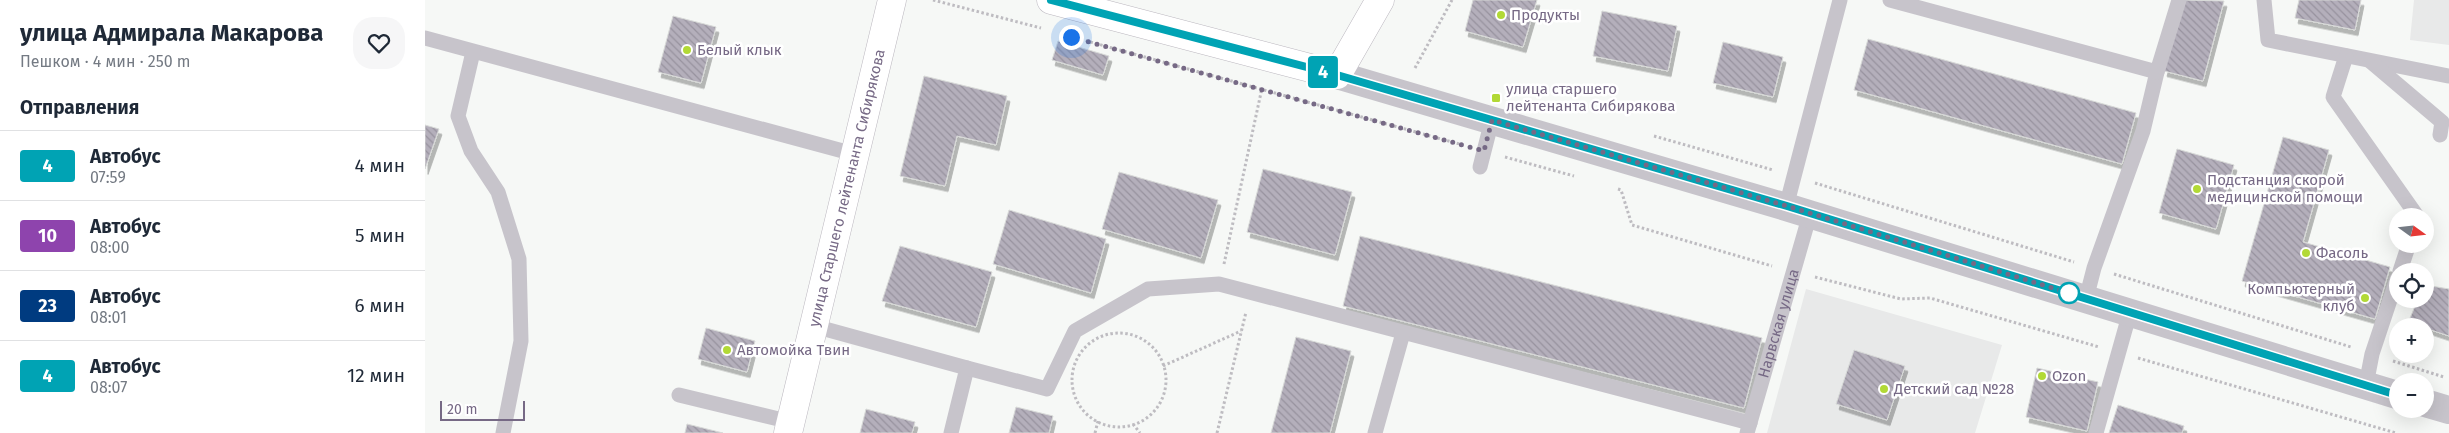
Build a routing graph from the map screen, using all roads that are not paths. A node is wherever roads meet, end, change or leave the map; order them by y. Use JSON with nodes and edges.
{"nodes":[{"id":1,"x":891,"y":0,"type":"edge"},
{"id":2,"x":1051,"y":0,"type":"edge"},
{"id":3,"x":1380,"y":0,"type":"edge"},
{"id":4,"x":1840,"y":0,"type":"edge"},
{"id":5,"x":1890,"y":0,"type":"edge"},
{"id":6,"x":2179,"y":0,"type":"edge"},
{"id":7,"x":2264,"y":0,"type":"edge"},
{"id":8,"x":425,"y":38,"type":"edge"},
{"id":9,"x":473,"y":52,"type":"junction"},
{"id":10,"x":2346,"y":56,"type":"junction"},
{"id":11,"x":2368,"y":60,"type":"junction"},
{"id":12,"x":2157,"y":72,"type":"junction"},
{"id":13,"x":1337,"y":75,"type":"junction"},
{"id":14,"x":2448,"y":76,"type":"edge"},
{"id":15,"x":1492,"y":120,"type":"junction"},
{"id":16,"x":2441,"y":135,"type":"dead end"},
{"id":17,"x":854,"y":154,"type":"junction"},
{"id":18,"x":1480,"y":167,"type":"dead end"},
{"id":19,"x":2411,"y":208,"type":"edge"},
{"id":20,"x":1798,"y":210,"type":"junction"},
{"id":21,"x":2086,"y":299,"type":"junction"},
{"id":22,"x":2389,"y":304,"type":"edge"},
{"id":23,"x":2130,"y":312,"type":"junction"},
{"id":24,"x":814,"y":326,"type":"junction"},
{"id":25,"x":1403,"y":333,"type":"junction"},
{"id":26,"x":967,"y":368,"type":"junction"},
{"id":27,"x":2366,"y":385,"type":"junction"},
{"id":28,"x":2389,"y":392,"type":"edge"},
{"id":29,"x":679,"y":395,"type":"dead end"},
{"id":30,"x":2434,"y":406,"type":"edge"},
{"id":31,"x":2449,"y":410,"type":"edge"},
{"id":32,"x":790,"y":428,"type":"edge"},
{"id":33,"x":1749,"y":428,"type":"edge"},
{"id":34,"x":503,"y":433,"type":"edge"},
{"id":35,"x":951,"y":433,"type":"edge"},
{"id":36,"x":1375,"y":433,"type":"edge"},
{"id":37,"x":2096,"y":433,"type":"edge"}],
"edges":[{"from":1,"to":17,"type":"main road","name":"улица Старшего лейтенанта Сибирякова"},
{"from":2,"to":13,"type":"main road"},
{"from":3,"to":13,"type":"main road"},
{"from":4,"to":20,"type":"lane","name":"Нарвская улица"},
{"from":5,"to":12,"type":"lane"},
{"from":6,"to":12,"type":"lane"},
{"from":7,"to":10,"type":"lane"},
{"from":8,"to":9,"type":"lane"},
{"from":9,"to":17,"type":"lane"},
{"from":9,"to":34,"type":"lane"},
{"from":10,"to":11,"type":"lane"},
{"from":10,"to":19,"type":"lane"},
{"from":11,"to":14,"type":"lane"},
{"from":11,"to":16,"type":"lane"},
{"from":12,"to":21,"type":"lane"},
{"from":13,"to":15,"type":"street"},
{"from":15,"to":18,"type":"lane"},
{"from":15,"to":20,"type":"street"},
{"from":17,"to":24,"type":"main road","name":"улица Старшего лейтенанта Сибирякова"},
{"from":20,"to":21,"type":"street"},
{"from":20,"to":33,"type":"lane","name":"Нарвская улица"},
{"from":21,"to":23,"type":"street"},
{"from":22,"to":27,"type":"lane"},
{"from":23,"to":27,"type":"street"},
{"from":23,"to":37,"type":"lane"},
{"from":24,"to":26,"type":"lane"},
{"from":24,"to":32,"type":"main road","name":"улица Старшего лейтенанта Сибирякова"},
{"from":25,"to":26,"type":"lane"},
{"from":25,"to":33,"type":"lane"},
{"from":25,"to":36,"type":"lane"},
{"from":26,"to":35,"type":"lane"},
{"from":27,"to":28,"type":"street"},
{"from":29,"to":32,"type":"lane"},
{"from":30,"to":31,"type":"street"}]}
